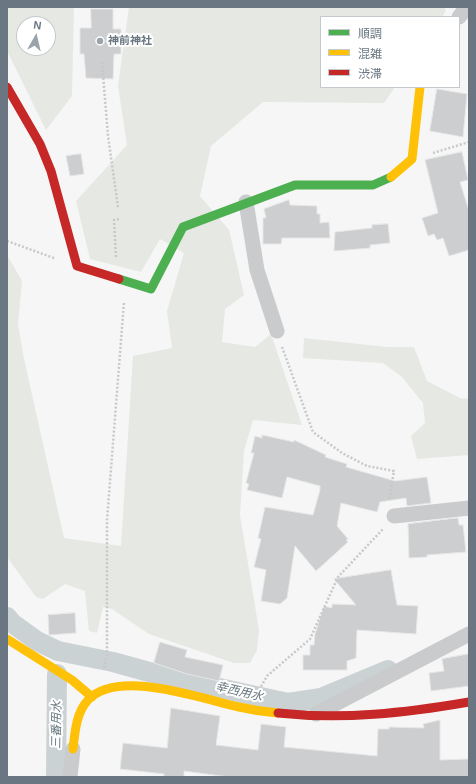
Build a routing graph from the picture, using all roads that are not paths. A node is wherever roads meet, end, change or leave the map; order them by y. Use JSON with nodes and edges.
{"nodes":[{"id":1,"x":467,"y":7,"type":"edge"},
{"id":2,"x":460,"y":16,"type":"edge"},
{"id":3,"x":7,"y":87,"type":"edge"},
{"id":4,"x":420,"y":88,"type":"edge"},
{"id":5,"x":246,"y":202,"type":"junction"},
{"id":6,"x":277,"y":331,"type":"road end"},
{"id":7,"x":469,"y":508,"type":"edge"},
{"id":8,"x":394,"y":516,"type":"road end"},
{"id":9,"x":469,"y":634,"type":"edge"},
{"id":10,"x":7,"y":639,"type":"edge"},
{"id":11,"x":92,"y":697,"type":"junction"},
{"id":12,"x":469,"y":702,"type":"edge"},
{"id":13,"x":311,"y":716,"type":"junction"},
{"id":14,"x":73,"y":748,"type":"joint"},
{"id":15,"x":70,"y":777,"type":"edge"}],
"edges":[{"from":1,"to":2,"type":"street"},
{"from":3,"to":5,"type":"street"},
{"from":4,"to":5,"type":"street"},
{"from":5,"to":6,"type":"street"},
{"from":7,"to":8,"type":"street"},
{"from":9,"to":13,"type":"street"},
{"from":10,"to":11,"type":"street"},
{"from":11,"to":13,"type":"street"},
{"from":11,"to":14,"type":"street"},
{"from":12,"to":13,"type":"street"},
{"from":14,"to":15,"type":"street"}]}
